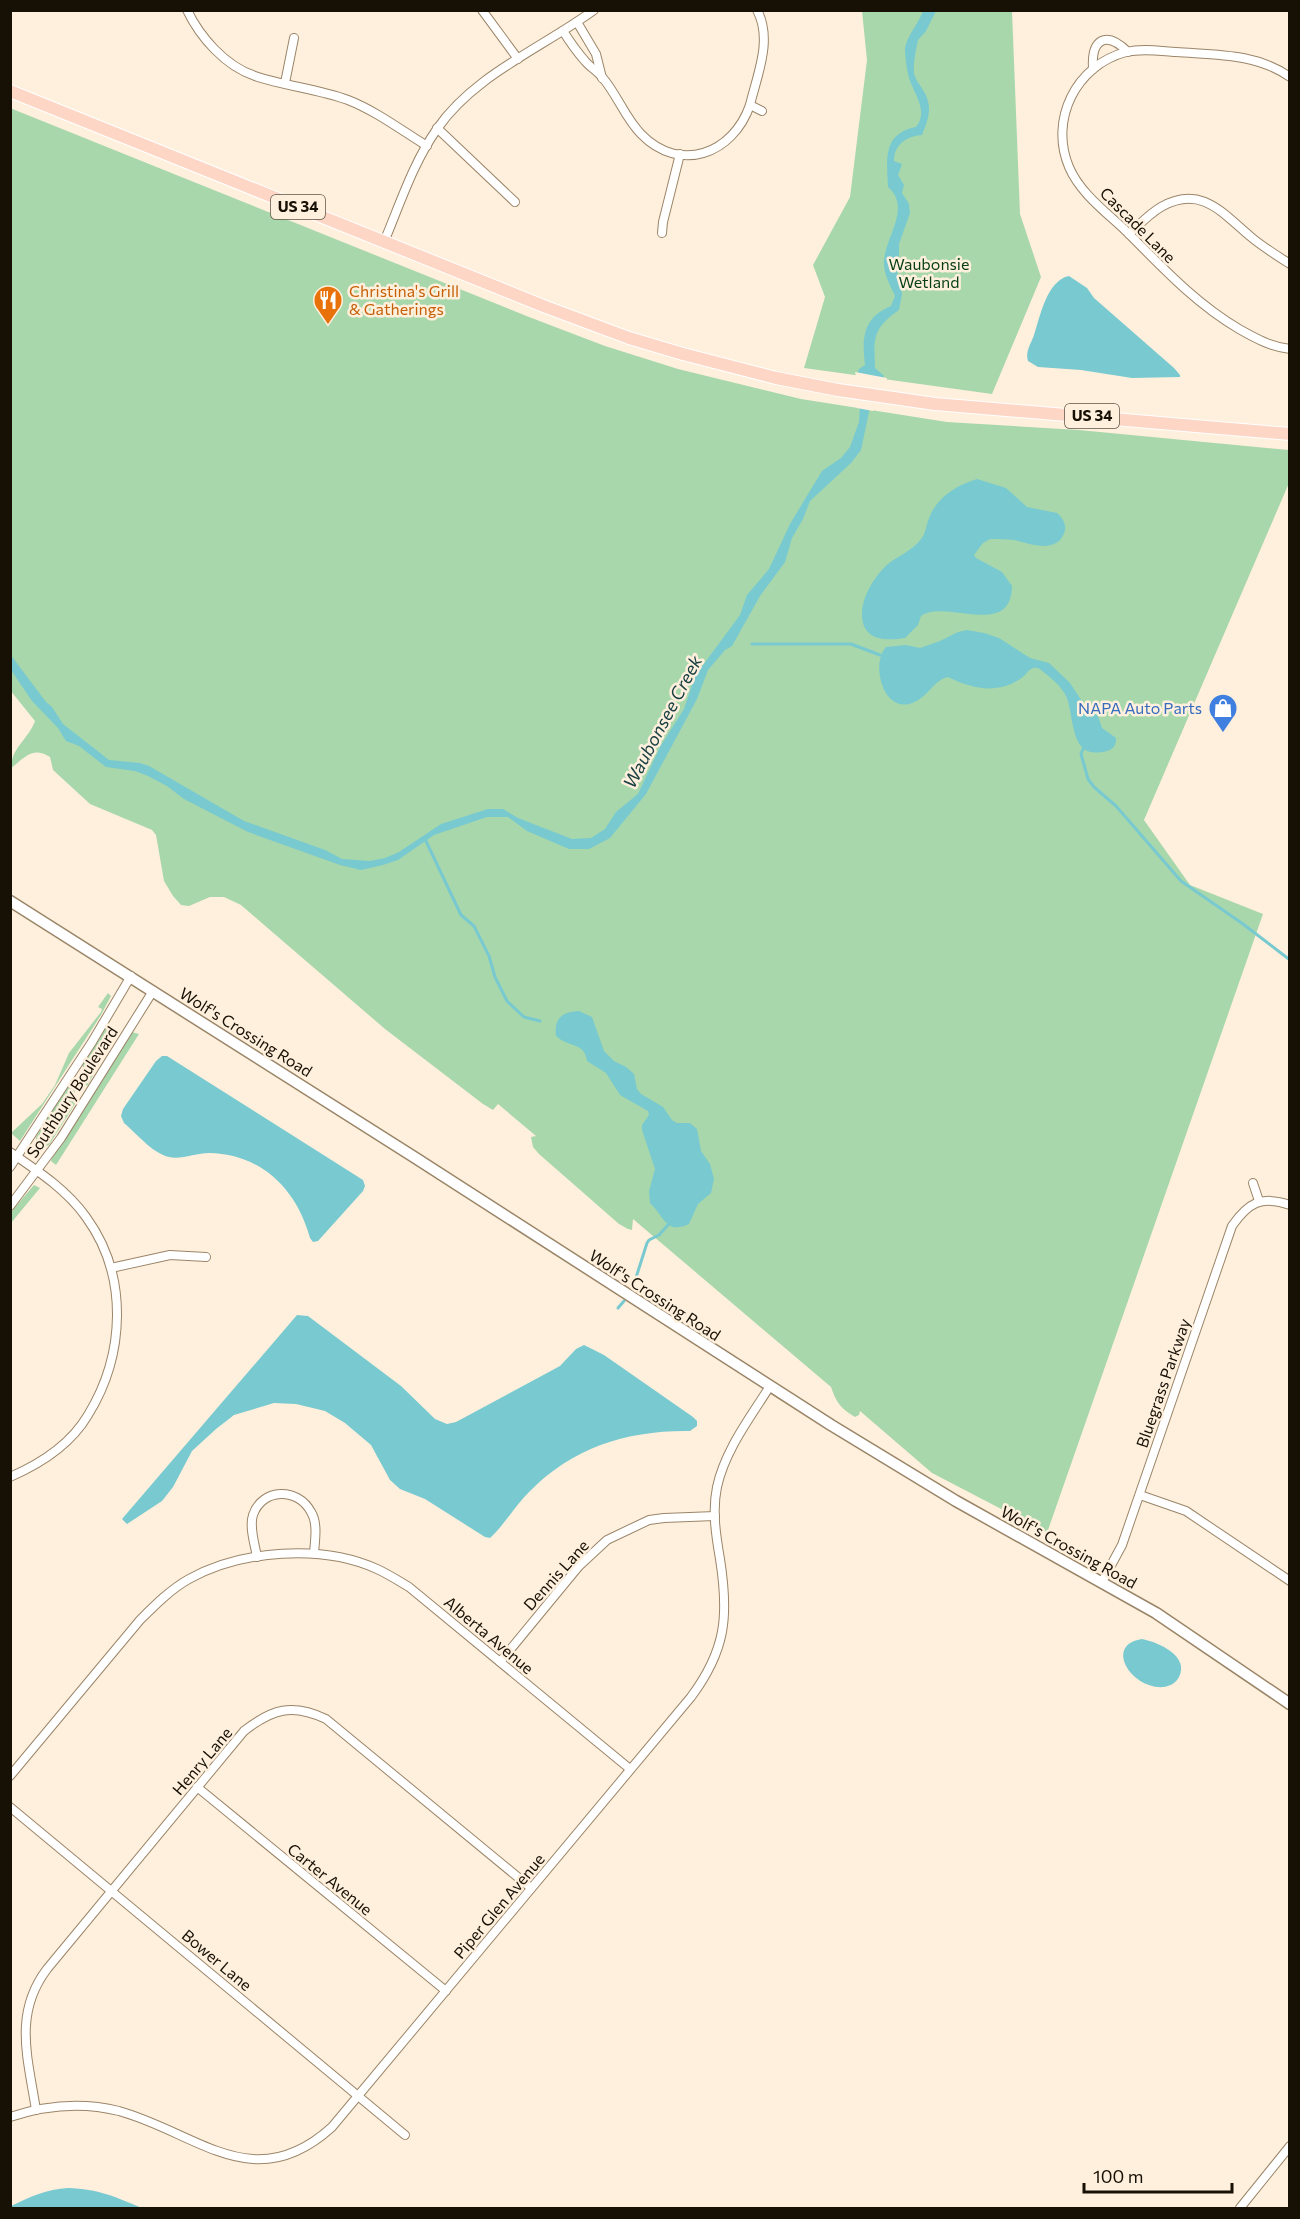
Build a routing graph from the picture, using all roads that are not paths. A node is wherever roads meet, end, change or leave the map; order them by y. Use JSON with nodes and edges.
{"nodes":[{"id":1,"x":187,"y":10,"type":"edge"},
{"id":2,"x":482,"y":10,"type":"edge"},
{"id":3,"x":594,"y":10,"type":"edge"},
{"id":4,"x":757,"y":10,"type":"edge"},
{"id":5,"x":578,"y":22,"type":"junction"},
{"id":6,"x":563,"y":31,"type":"junction"},
{"id":7,"x":294,"y":38,"type":"dead end"},
{"id":8,"x":1128,"y":52,"type":"junction"},
{"id":9,"x":518,"y":59,"type":"junction"},
{"id":10,"x":1093,"y":69,"type":"junction"},
{"id":11,"x":1290,"y":77,"type":"edge"},
{"id":12,"x":602,"y":78,"type":"junction"},
{"id":13,"x":285,"y":83,"type":"junction"},
{"id":14,"x":10,"y":91,"type":"edge"},
{"id":15,"x":750,"y":105,"type":"junction"},
{"id":16,"x":762,"y":111,"type":"dead end"},
{"id":17,"x":437,"y":128,"type":"junction"},
{"id":18,"x":427,"y":146,"type":"junction"},
{"id":19,"x":680,"y":154,"type":"junction"},
{"id":20,"x":515,"y":202,"type":"dead end"},
{"id":21,"x":662,"y":233,"type":"dead end"},
{"id":22,"x":1129,"y":234,"type":"junction"},
{"id":23,"x":384,"y":242,"type":"junction"},
{"id":24,"x":1290,"y":264,"type":"edge"},
{"id":25,"x":1290,"y":349,"type":"edge"},
{"id":26,"x":1290,"y":434,"type":"edge"},
{"id":27,"x":10,"y":901,"type":"edge"},
{"id":28,"x":131,"y":976,"type":"junction"},
{"id":29,"x":153,"y":991,"type":"junction"},
{"id":30,"x":14,"y":1155,"type":"edge"},
{"id":31,"x":10,"y":1167,"type":"edge"},
{"id":32,"x":38,"y":1170,"type":"junction"},
{"id":33,"x":1253,"y":1183,"type":"dead end"},
{"id":34,"x":1259,"y":1201,"type":"junction"},
{"id":35,"x":10,"y":1206,"type":"edge"},
{"id":36,"x":1290,"y":1206,"type":"edge"},
{"id":37,"x":206,"y":1257,"type":"dead end"},
{"id":38,"x":111,"y":1268,"type":"junction"},
{"id":39,"x":770,"y":1386,"type":"junction"},
{"id":40,"x":10,"y":1477,"type":"edge"},
{"id":41,"x":1140,"y":1495,"type":"junction"},
{"id":42,"x":715,"y":1516,"type":"junction"},
{"id":43,"x":314,"y":1553,"type":"junction"},
{"id":44,"x":257,"y":1557,"type":"junction"},
{"id":45,"x":1290,"y":1581,"type":"edge"},
{"id":46,"x":1102,"y":1582,"type":"junction"},
{"id":47,"x":500,"y":1662,"type":"junction"},
{"id":48,"x":1290,"y":1704,"type":"edge"},
{"id":49,"x":630,"y":1769,"type":"junction"},
{"id":50,"x":10,"y":1776,"type":"edge"},
{"id":51,"x":197,"y":1787,"type":"junction"},
{"id":52,"x":10,"y":1807,"type":"edge"},
{"id":53,"x":531,"y":1888,"type":"junction"},
{"id":54,"x":111,"y":1891,"type":"junction"},
{"id":55,"x":446,"y":1991,"type":"junction"},
{"id":56,"x":359,"y":2096,"type":"junction"},
{"id":57,"x":36,"y":2109,"type":"junction"},
{"id":58,"x":10,"y":2117,"type":"edge"},
{"id":59,"x":405,"y":2135,"type":"dead end"},
{"id":60,"x":1290,"y":2146,"type":"edge"},
{"id":61,"x":1240,"y":2208,"type":"edge"}],
"edges":[{"from":1,"to":13,"type":"street"},
{"from":2,"to":9,"type":"street"},
{"from":3,"to":5,"type":"street"},
{"from":4,"to":15,"type":"street"},
{"from":5,"to":6,"type":"street"},
{"from":5,"to":12,"type":"street"},
{"from":6,"to":9,"type":"street"},
{"from":6,"to":12,"type":"street"},
{"from":7,"to":13,"type":"street"},
{"from":8,"to":10,"type":"street","name":"Cascade Lane"},
{"from":8,"to":10,"type":"street","name":"Cascade Lane"},
{"from":8,"to":11,"type":"street","name":"Cascade Lane"},
{"from":9,"to":17,"type":"street"},
{"from":10,"to":22,"type":"street","name":"Cascade Lane"},
{"from":12,"to":19,"type":"street"},
{"from":13,"to":18,"type":"street"},
{"from":14,"to":23,"type":"main road","number":"US 34"},
{"from":15,"to":16,"type":"street"},
{"from":15,"to":19,"type":"street"},
{"from":17,"to":18,"type":"street"},
{"from":17,"to":20,"type":"street"},
{"from":18,"to":23,"type":"street"},
{"from":19,"to":21,"type":"street"},
{"from":22,"to":24,"type":"street"},
{"from":22,"to":25,"type":"street","name":"Cascade Lane"},
{"from":23,"to":26,"type":"main road","number":"US 34"},
{"from":27,"to":28,"type":"main road","name":"Wolf's Crossing Road"},
{"from":28,"to":29,"type":"main road","name":"Wolf's Crossing Road"},
{"from":28,"to":30,"type":"street","name":"Southbury Boulevard"},
{"from":29,"to":32,"type":"street","name":"Southbury Boulevard"},
{"from":29,"to":39,"type":"main road","name":"Wolf's Crossing Road"},
{"from":30,"to":31,"type":"street","name":"Southbury Boulevard"},
{"from":30,"to":32,"type":"street"},
{"from":32,"to":35,"type":"street","name":"Southbury Boulevard"},
{"from":32,"to":38,"type":"street"},
{"from":33,"to":34,"type":"street"},
{"from":34,"to":36,"type":"street"},
{"from":34,"to":41,"type":"street","name":"Bluegrass Parkway"},
{"from":37,"to":38,"type":"street"},
{"from":38,"to":40,"type":"street"},
{"from":39,"to":42,"type":"street","name":"Piper Glen Avenue"},
{"from":39,"to":46,"type":"main road","name":"Wolf's Crossing Road"},
{"from":41,"to":45,"type":"street"},
{"from":41,"to":46,"type":"street","name":"Bluegrass Parkway"},
{"from":42,"to":47,"type":"street","name":"Dennis Lane"},
{"from":42,"to":49,"type":"street","name":"Piper Glen Avenue"},
{"from":43,"to":44,"type":"street","name":"Alberta Avenue"},
{"from":43,"to":44,"type":"street"},
{"from":43,"to":47,"type":"street","name":"Alberta Avenue"},
{"from":44,"to":50,"type":"street","name":"Alberta Avenue"},
{"from":46,"to":48,"type":"main road","name":"Wolf's Crossing Road"},
{"from":47,"to":49,"type":"street","name":"Alberta Avenue"},
{"from":49,"to":53,"type":"street","name":"Piper Glen Avenue"},
{"from":51,"to":53,"type":"street","name":"Henry Lane"},
{"from":51,"to":54,"type":"street","name":"Henry Lane"},
{"from":51,"to":55,"type":"street","name":"Carter Avenue"},
{"from":52,"to":54,"type":"street","name":"Bower Lane"},
{"from":53,"to":55,"type":"street","name":"Piper Glen Avenue"},
{"from":54,"to":56,"type":"street","name":"Bower Lane"},
{"from":54,"to":57,"type":"street","name":"Henry Lane"},
{"from":55,"to":56,"type":"street","name":"Piper Glen Avenue"},
{"from":56,"to":57,"type":"street","name":"Piper Glen Avenue"},
{"from":56,"to":59,"type":"street","name":"Bower Lane"},
{"from":57,"to":58,"type":"street","name":"Piper Glen Avenue"},
{"from":60,"to":61,"type":"street"}]}
